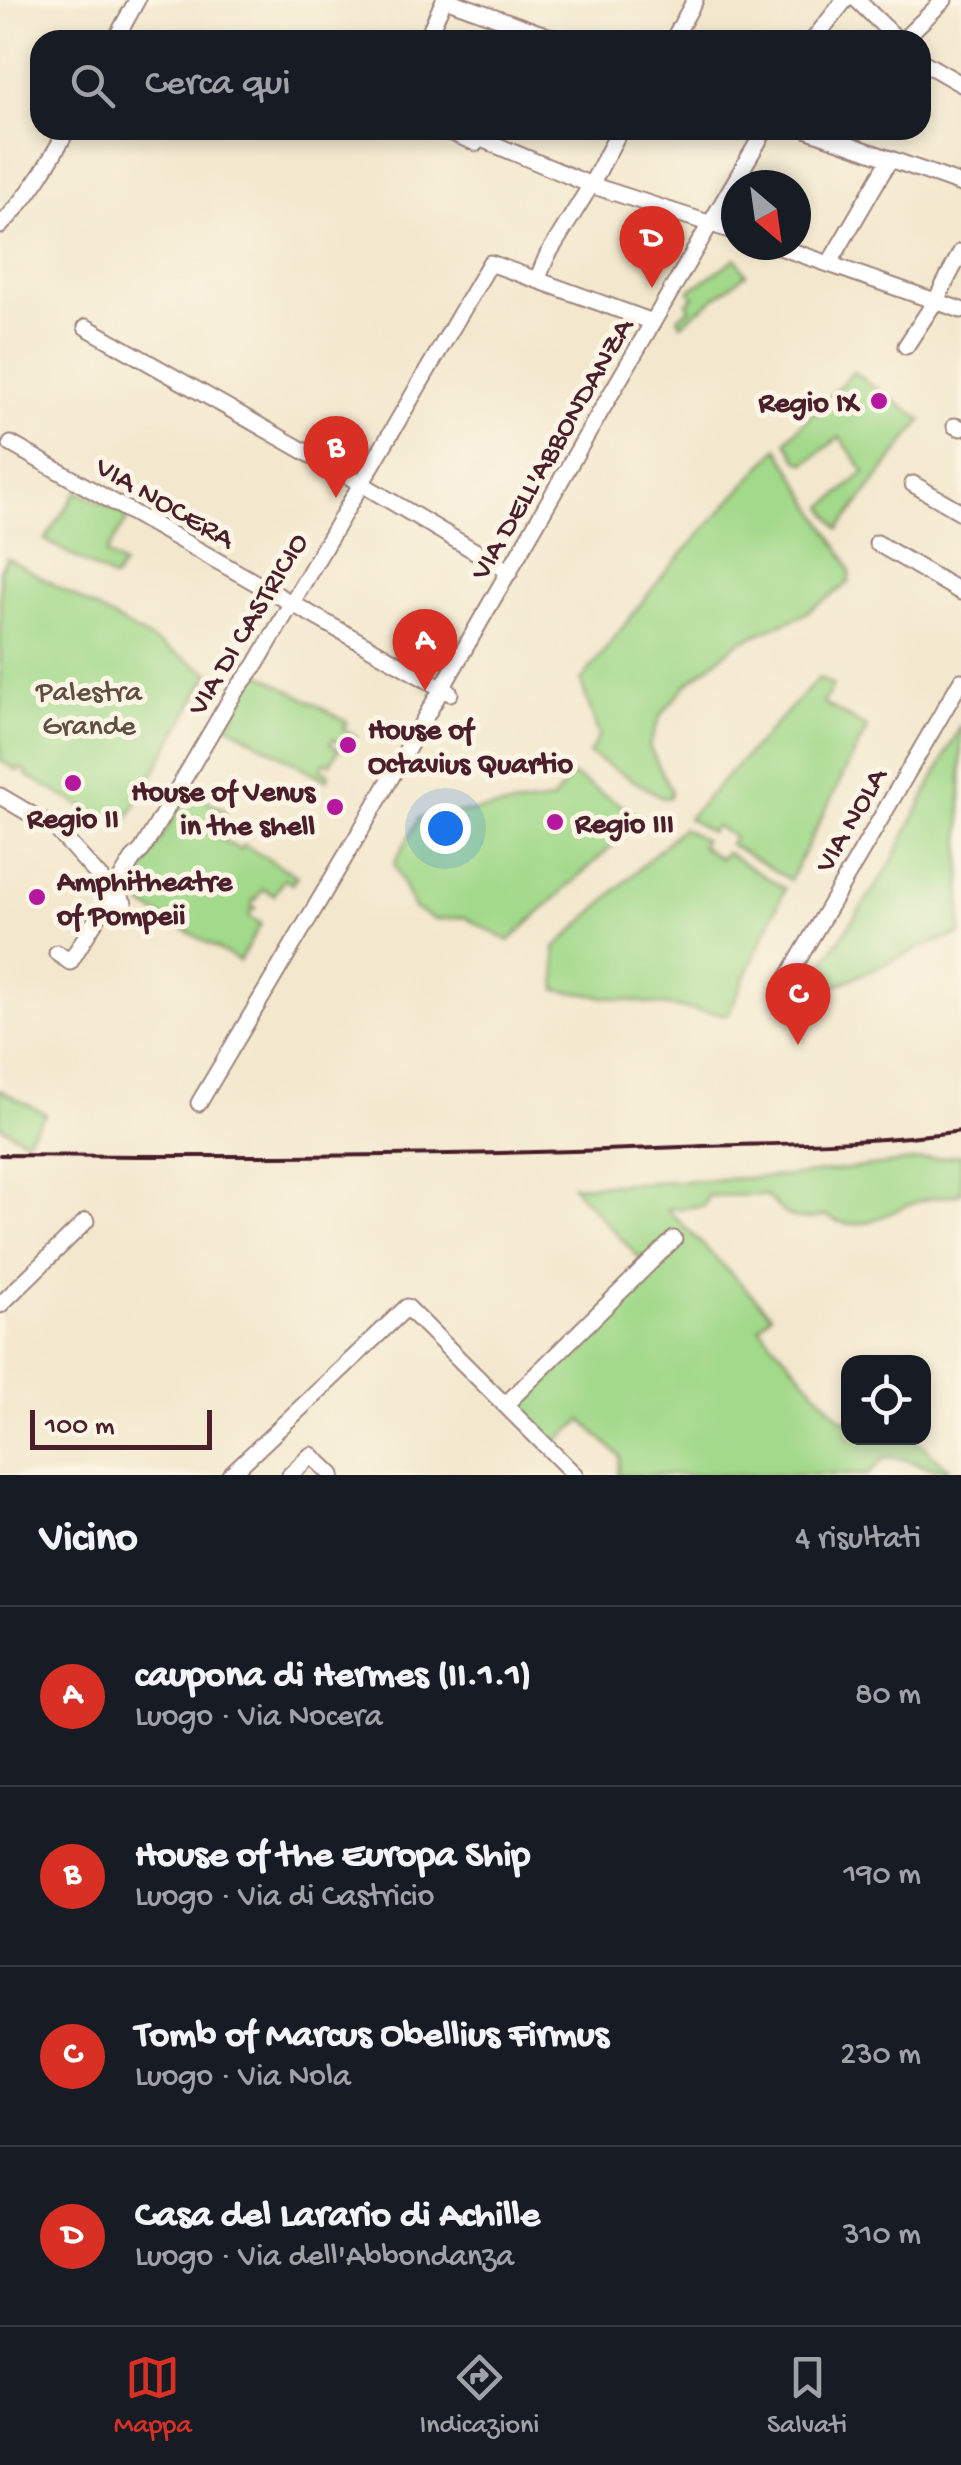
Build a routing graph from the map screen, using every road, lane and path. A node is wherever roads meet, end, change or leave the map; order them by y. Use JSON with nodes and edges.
{"nodes":[{"id":1,"x":137,"y":0,"type":"edge"},
{"id":2,"x":446,"y":0,"type":"edge"},
{"id":3,"x":695,"y":0,"type":"edge"},
{"id":4,"x":845,"y":0,"type":"edge"},
{"id":5,"x":856,"y":0,"type":"edge"},
{"id":6,"x":944,"y":0,"type":"edge"},
{"id":7,"x":121,"y":30,"type":"edge"},
{"id":8,"x":431,"y":30,"type":"edge"},
{"id":9,"x":531,"y":30,"type":"edge"},
{"id":10,"x":678,"y":30,"type":"edge"},
{"id":11,"x":821,"y":30,"type":"edge"},
{"id":12,"x":890,"y":30,"type":"edge"},
{"id":13,"x":912,"y":30,"type":"edge"},
{"id":14,"x":931,"y":68,"type":"edge"},
{"id":15,"x":961,"y":84,"type":"edge"},
{"id":16,"x":62,"y":140,"type":"edge"},
{"id":17,"x":483,"y":140,"type":"edge"},
{"id":18,"x":615,"y":140,"type":"edge"},
{"id":19,"x":759,"y":140,"type":"edge"},
{"id":20,"x":833,"y":140,"type":"edge"},
{"id":21,"x":888,"y":162,"type":"junction"},
{"id":22,"x":961,"y":184,"type":"edge"},
{"id":23,"x":591,"y":185,"type":"junction"},
{"id":24,"x":711,"y":224,"type":"junction"},
{"id":25,"x":0,"y":226,"type":"edge"},
{"id":26,"x":721,"y":227,"type":"edge"},
{"id":27,"x":961,"y":252,"type":"edge"},
{"id":28,"x":811,"y":258,"type":"edge"},
{"id":29,"x":829,"y":264,"type":"junction"},
{"id":30,"x":537,"y":280,"type":"junction"},
{"id":31,"x":936,"y":300,"type":"junction"},
{"id":32,"x":961,"y":310,"type":"edge"},
{"id":33,"x":653,"y":322,"type":"junction"},
{"id":34,"x":86,"y":327,"type":"dead end"},
{"id":35,"x":906,"y":346,"type":"dead end"},
{"id":36,"x":5,"y":441,"type":"edge"},
{"id":37,"x":362,"y":484,"type":"junction"},
{"id":38,"x":913,"y":484,"type":"dead end"},
{"id":39,"x":961,"y":512,"type":"edge"},
{"id":40,"x":876,"y":543,"type":"dead end"},
{"id":41,"x":510,"y":572,"type":"junction"},
{"id":42,"x":961,"y":592,"type":"edge"},
{"id":43,"x":290,"y":603,"type":"junction"},
{"id":44,"x":961,"y":682,"type":"edge"},
{"id":45,"x":447,"y":691,"type":"junction"},
{"id":46,"x":0,"y":796,"type":"edge"},
{"id":47,"x":119,"y":898,"type":"junction"},
{"id":48,"x":57,"y":953,"type":"dead end"},
{"id":49,"x":784,"y":984,"type":"dead end"},
{"id":50,"x":199,"y":1103,"type":"dead end"},
{"id":51,"x":86,"y":1221,"type":"dead end"},
{"id":52,"x":674,"y":1239,"type":"dead end"},
{"id":53,"x":0,"y":1305,"type":"edge"},
{"id":54,"x":505,"y":1405,"type":"junction"},
{"id":55,"x":230,"y":1475,"type":"edge"},
{"id":56,"x":290,"y":1475,"type":"edge"},
{"id":57,"x":332,"y":1475,"type":"edge"},
{"id":58,"x":575,"y":1475,"type":"edge"}],
"edges":[{"from":1,"to":7,"type":"street"},
{"from":2,"to":8,"type":"street"},
{"from":2,"to":9,"type":"street"},
{"from":3,"to":10,"type":"street"},
{"from":4,"to":11,"type":"street"},
{"from":5,"to":12,"type":"street"},
{"from":6,"to":13,"type":"street"},
{"from":14,"to":15,"type":"street"},
{"from":16,"to":25,"type":"street"},
{"from":17,"to":23,"type":"street"},
{"from":18,"to":23,"type":"street"},
{"from":19,"to":24,"type":"street","name":"VIA DELL'ABBONDANZA"},
{"from":20,"to":21,"type":"street"},
{"from":21,"to":22,"type":"street"},
{"from":21,"to":29,"type":"street"},
{"from":23,"to":24,"type":"street"},
{"from":23,"to":30,"type":"street"},
{"from":24,"to":26,"type":"street"},
{"from":24,"to":33,"type":"street","name":"VIA DELL'ABBONDANZA"},
{"from":27,"to":31,"type":"street"},
{"from":28,"to":29,"type":"street"},
{"from":29,"to":31,"type":"street"},
{"from":30,"to":33,"type":"street"},
{"from":30,"to":37,"type":"street","name":"VIA DI CASTRICIO"},
{"from":31,"to":32,"type":"street"},
{"from":31,"to":35,"type":"street"},
{"from":33,"to":41,"type":"street","name":"VIA DELL'ABBONDANZA"},
{"from":34,"to":37,"type":"street"},
{"from":36,"to":43,"type":"street","name":"VIA NOCERA"},
{"from":37,"to":41,"type":"street"},
{"from":37,"to":43,"type":"street","name":"VIA DI CASTRICIO"},
{"from":38,"to":39,"type":"street"},
{"from":40,"to":42,"type":"street"},
{"from":41,"to":45,"type":"street","name":"VIA DELL'ABBONDANZA"},
{"from":43,"to":45,"type":"street","name":"VIA NOCERA"},
{"from":43,"to":47,"type":"street","name":"VIA DI CASTRICIO"},
{"from":44,"to":49,"type":"street","name":"VIA NOLA"},
{"from":45,"to":50,"type":"street","name":"VIA DELL'ABBONDANZA"},
{"from":46,"to":47,"type":"street"},
{"from":47,"to":48,"type":"street","name":"VIA DI CASTRICIO"},
{"from":51,"to":53,"type":"street"},
{"from":52,"to":54,"type":"street"},
{"from":54,"to":55,"type":"street"},
{"from":54,"to":58,"type":"street"},
{"from":56,"to":57,"type":"street"}]}
